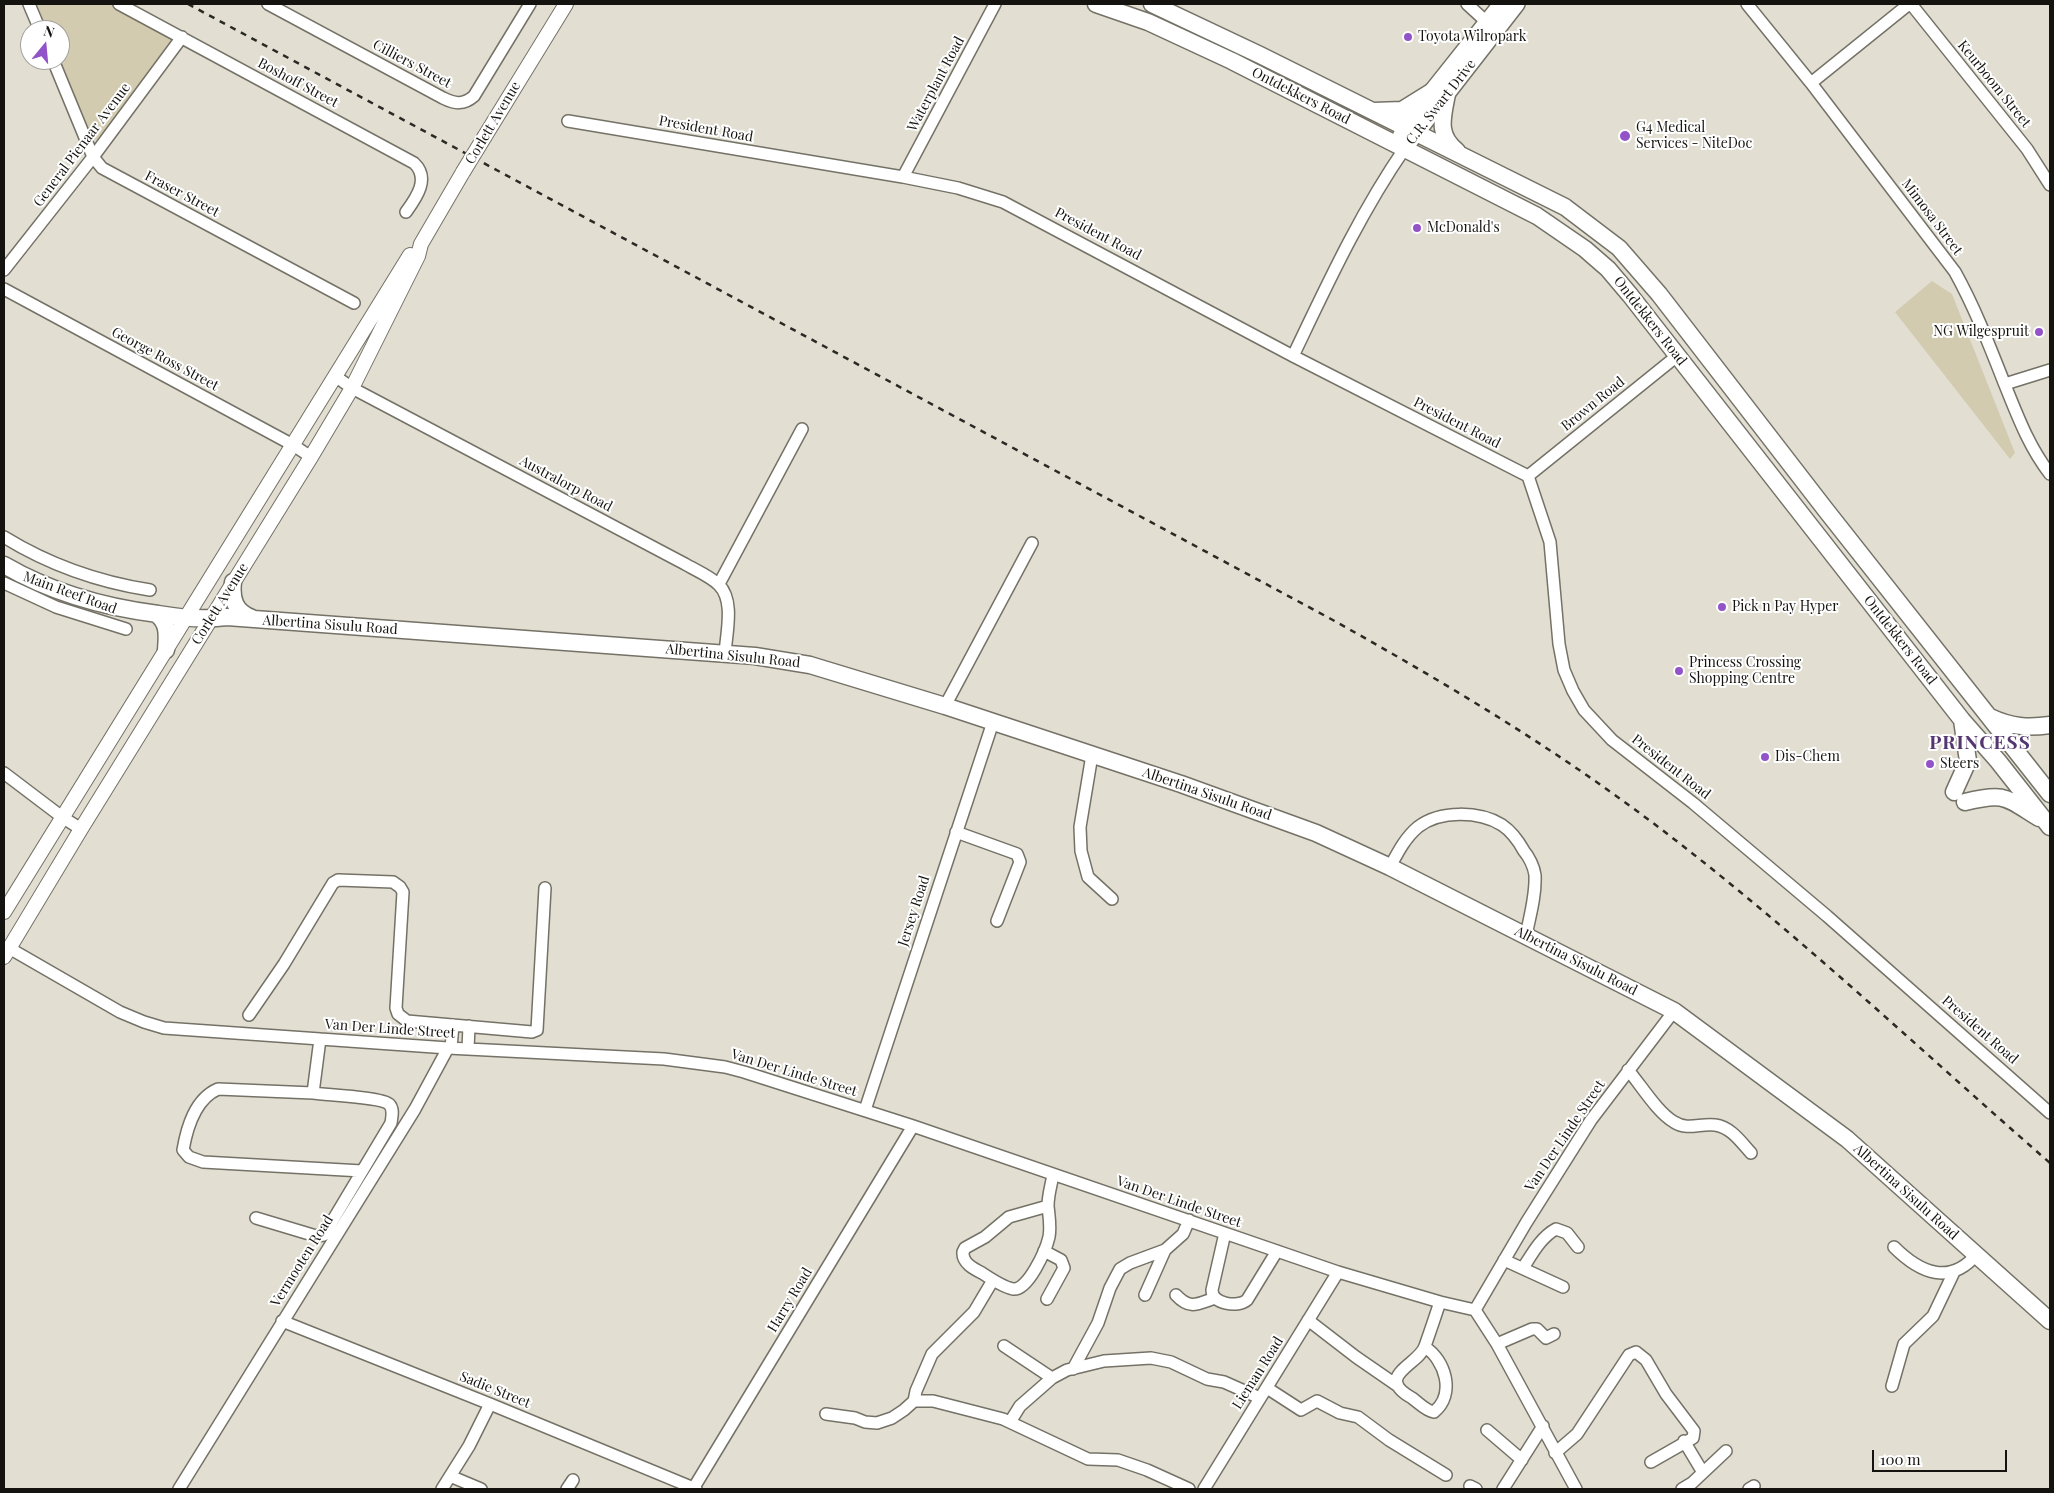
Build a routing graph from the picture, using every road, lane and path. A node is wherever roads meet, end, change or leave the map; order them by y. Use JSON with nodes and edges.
{"nodes":[{"id":1,"x":29,"y":4,"type":"edge"},
{"id":2,"x":119,"y":4,"type":"edge"},
{"id":3,"x":268,"y":4,"type":"edge"},
{"id":4,"x":530,"y":4,"type":"edge"},
{"id":5,"x":566,"y":4,"type":"edge"},
{"id":6,"x":996,"y":4,"type":"edge"},
{"id":7,"x":1096,"y":4,"type":"edge"},
{"id":8,"x":1152,"y":4,"type":"edge"},
{"id":9,"x":1467,"y":4,"type":"edge"},
{"id":10,"x":1501,"y":4,"type":"edge"},
{"id":11,"x":1517,"y":4,"type":"edge"},
{"id":12,"x":1747,"y":4,"type":"edge"},
{"id":13,"x":1910,"y":4,"type":"edge"},
{"id":14,"x":36,"y":20,"type":"edge"},
{"id":15,"x":1491,"y":27,"type":"junction"},
{"id":16,"x":182,"y":38,"type":"junction"},
{"id":17,"x":56,"y":70,"type":"edge"},
{"id":18,"x":1811,"y":84,"type":"junction"},
{"id":19,"x":1431,"y":92,"type":"junction"},
{"id":20,"x":1447,"y":94,"type":"junction"},
{"id":21,"x":1370,"y":110,"type":"junction"},
{"id":22,"x":568,"y":121,"type":"dead end"},
{"id":23,"x":1411,"y":131,"type":"junction"},
{"id":24,"x":1401,"y":146,"type":"junction"},
{"id":25,"x":93,"y":157,"type":"junction"},
{"id":26,"x":1471,"y":161,"type":"junction"},
{"id":27,"x":903,"y":177,"type":"junction"},
{"id":28,"x":2050,"y":185,"type":"edge"},
{"id":29,"x":406,"y":212,"type":"dead end"},
{"id":30,"x":421,"y":244,"type":"junction"},
{"id":31,"x":4,"y":270,"type":"edge"},
{"id":32,"x":4,"y":288,"type":"edge"},
{"id":33,"x":354,"y":303,"type":"dead end"},
{"id":34,"x":1293,"y":356,"type":"junction"},
{"id":35,"x":1677,"y":356,"type":"junction"},
{"id":36,"x":2050,"y":370,"type":"edge"},
{"id":37,"x":335,"y":376,"type":"junction"},
{"id":38,"x":2005,"y":384,"type":"junction"},
{"id":39,"x":352,"y":388,"type":"junction"},
{"id":40,"x":802,"y":428,"type":"dead end"},
{"id":41,"x":293,"y":445,"type":"junction"},
{"id":42,"x":311,"y":457,"type":"junction"},
{"id":43,"x":2050,"y":474,"type":"edge"},
{"id":44,"x":1528,"y":476,"type":"junction"},
{"id":45,"x":4,"y":537,"type":"edge"},
{"id":46,"x":1032,"y":543,"type":"dead end"},
{"id":47,"x":4,"y":558,"type":"edge"},
{"id":48,"x":4,"y":565,"type":"edge"},
{"id":49,"x":233,"y":582,"type":"junction"},
{"id":50,"x":4,"y":583,"type":"edge"},
{"id":51,"x":719,"y":584,"type":"junction"},
{"id":52,"x":150,"y":590,"type":"dead end"},
{"id":53,"x":188,"y":613,"type":"junction"},
{"id":54,"x":156,"y":614,"type":"junction"},
{"id":55,"x":217,"y":616,"type":"junction"},
{"id":56,"x":256,"y":619,"type":"junction"},
{"id":57,"x":126,"y":629,"type":"dead end"},
{"id":58,"x":166,"y":650,"type":"junction"},
{"id":59,"x":725,"y":654,"type":"junction"},
{"id":60,"x":945,"y":706,"type":"junction"},
{"id":61,"x":1988,"y":716,"type":"junction"},
{"id":62,"x":1962,"y":720,"type":"junction"},
{"id":63,"x":993,"y":722,"type":"junction"},
{"id":64,"x":2050,"y":725,"type":"edge"},
{"id":65,"x":1092,"y":755,"type":"junction"},
{"id":66,"x":4,"y":773,"type":"edge"},
{"id":67,"x":2050,"y":794,"type":"edge"},
{"id":68,"x":62,"y":818,"type":"junction"},
{"id":69,"x":2049,"y":825,"type":"edge"},
{"id":70,"x":80,"y":829,"type":"junction"},
{"id":71,"x":956,"y":832,"type":"junction"},
{"id":72,"x":1390,"y":867,"type":"junction"},
{"id":73,"x":545,"y":888,"type":"dead end"},
{"id":74,"x":1112,"y":898,"type":"dead end"},
{"id":75,"x":4,"y":912,"type":"edge"},
{"id":76,"x":997,"y":921,"type":"dead end"},
{"id":77,"x":1526,"y":935,"type":"junction"},
{"id":78,"x":6,"y":951,"type":"edge"},
{"id":79,"x":1674,"y":1011,"type":"junction"},
{"id":80,"x":249,"y":1015,"type":"dead end"},
{"id":81,"x":453,"y":1025,"type":"junction"},
{"id":82,"x":469,"y":1026,"type":"junction"},
{"id":83,"x":320,"y":1039,"type":"junction"},
{"id":84,"x":450,"y":1048,"type":"junction"},
{"id":85,"x":468,"y":1049,"type":"junction"},
{"id":86,"x":1628,"y":1070,"type":"junction"},
{"id":87,"x":313,"y":1093,"type":"junction"},
{"id":88,"x":865,"y":1110,"type":"junction"},
{"id":89,"x":2050,"y":1113,"type":"edge"},
{"id":90,"x":913,"y":1126,"type":"junction"},
{"id":91,"x":1752,"y":1153,"type":"dead end"},
{"id":92,"x":362,"y":1171,"type":"junction"},
{"id":93,"x":1053,"y":1175,"type":"junction"},
{"id":94,"x":1048,"y":1206,"type":"junction"},
{"id":95,"x":256,"y":1218,"type":"dead end"},
{"id":96,"x":1189,"y":1220,"type":"junction"},
{"id":97,"x":1225,"y":1233,"type":"junction"},
{"id":98,"x":1578,"y":1247,"type":"dead end"},
{"id":99,"x":1894,"y":1247,"type":"dead end"},
{"id":100,"x":1165,"y":1250,"type":"junction"},
{"id":101,"x":1278,"y":1251,"type":"junction"},
{"id":102,"x":1044,"y":1252,"type":"junction"},
{"id":103,"x":1977,"y":1254,"type":"junction"},
{"id":104,"x":1504,"y":1260,"type":"junction"},
{"id":105,"x":1523,"y":1268,"type":"junction"},
{"id":106,"x":1338,"y":1272,"type":"junction"},
{"id":107,"x":1954,"y":1272,"type":"junction"},
{"id":108,"x":993,"y":1280,"type":"junction"},
{"id":109,"x":1563,"y":1286,"type":"dead end"},
{"id":110,"x":1145,"y":1295,"type":"dead end"},
{"id":111,"x":1176,"y":1295,"type":"dead end"},
{"id":112,"x":1215,"y":1298,"type":"junction"},
{"id":113,"x":1047,"y":1299,"type":"dead end"},
{"id":114,"x":1440,"y":1302,"type":"junction"},
{"id":115,"x":1475,"y":1310,"type":"junction"},
{"id":116,"x":1308,"y":1320,"type":"junction"},
{"id":117,"x":282,"y":1321,"type":"junction"},
{"id":118,"x":2050,"y":1321,"type":"edge"},
{"id":119,"x":1554,"y":1334,"type":"dead end"},
{"id":120,"x":1498,"y":1344,"type":"junction"},
{"id":121,"x":1004,"y":1346,"type":"dead end"},
{"id":122,"x":1425,"y":1346,"type":"junction"},
{"id":123,"x":1073,"y":1368,"type":"junction"},
{"id":124,"x":1052,"y":1378,"type":"junction"},
{"id":125,"x":1398,"y":1386,"type":"junction"},
{"id":126,"x":1892,"y":1386,"type":"dead end"},
{"id":127,"x":1264,"y":1393,"type":"junction"},
{"id":128,"x":914,"y":1401,"type":"junction"},
{"id":129,"x":490,"y":1404,"type":"junction"},
{"id":130,"x":826,"y":1414,"type":"dead end"},
{"id":131,"x":1010,"y":1422,"type":"junction"},
{"id":132,"x":1543,"y":1426,"type":"junction"},
{"id":133,"x":1487,"y":1430,"type":"dead end"},
{"id":134,"x":1684,"y":1441,"type":"junction"},
{"id":135,"x":1726,"y":1451,"type":"dead end"},
{"id":136,"x":1555,"y":1453,"type":"junction"},
{"id":137,"x":1522,"y":1460,"type":"junction"},
{"id":138,"x":1650,"y":1462,"type":"dead end"},
{"id":139,"x":1702,"y":1472,"type":"junction"},
{"id":140,"x":1446,"y":1475,"type":"dead end"},
{"id":141,"x":450,"y":1476,"type":"junction"},
{"id":142,"x":179,"y":1489,"type":"edge"},
{"id":143,"x":442,"y":1489,"type":"edge"},
{"id":144,"x":481,"y":1489,"type":"edge"},
{"id":145,"x":694,"y":1489,"type":"edge"},
{"id":146,"x":1189,"y":1489,"type":"edge"},
{"id":147,"x":1204,"y":1489,"type":"edge"},
{"id":148,"x":1503,"y":1489,"type":"edge"},
{"id":149,"x":1576,"y":1489,"type":"edge"},
{"id":150,"x":1682,"y":1489,"type":"edge"}],
"edges":[{"from":1,"to":14,"type":"street"},
{"from":2,"to":16,"type":"street","name":"Boshoff Street"},
{"from":3,"to":4,"type":"street","name":"Cilliers Street"},
{"from":5,"to":30,"type":"street","name":"Corlett Avenue","bridge":true},
{"from":6,"to":27,"type":"street","name":"Waterplant Road"},
{"from":7,"to":24,"type":"main road","name":"Ontdekkers Road"},
{"from":8,"to":21,"type":"main road","name":"Ontdekkers Road"},
{"from":9,"to":15,"type":"street"},
{"from":10,"to":15,"type":"main road","name":"C.R. Swart Drive"},
{"from":11,"to":15,"type":"main road","name":"C.R. Swart Drive"},
{"from":12,"to":18,"type":"street","name":"Mimosa Street"},
{"from":13,"to":18,"type":"street"},
{"from":13,"to":28,"type":"street","name":"Keurboom Street"},
{"from":15,"to":19,"type":"main road","name":"C.R. Swart Drive"},
{"from":15,"to":20,"type":"main road","name":"C.R. Swart Drive"},
{"from":16,"to":25,"type":"street","name":"General Pienaar Avenue"},
{"from":16,"to":29,"type":"street","name":"Boshoff Street"},
{"from":17,"to":25,"type":"street","name":"Fraser Street"},
{"from":18,"to":38,"type":"street","name":"Mimosa Street"},
{"from":19,"to":21,"type":"main road"},
{"from":19,"to":23,"type":"main road","name":"C.R. Swart Drive"},
{"from":20,"to":23,"type":"main road","name":"C.R. Swart Drive"},
{"from":20,"to":26,"type":"main road"},
{"from":21,"to":23,"type":"main road","name":"Ontdekkers Road"},
{"from":22,"to":27,"type":"street","name":"President Road"},
{"from":23,"to":24,"type":"main road","name":"C.R. Swart Drive"},
{"from":23,"to":26,"type":"main road","name":"Ontdekkers Road"},
{"from":24,"to":34,"type":"street","name":"C.R. Swart Drive"},
{"from":24,"to":35,"type":"main road","name":"Ontdekkers Road"},
{"from":25,"to":31,"type":"street","name":"General Pienaar Avenue"},
{"from":25,"to":33,"type":"street","name":"Fraser Street"},
{"from":26,"to":61,"type":"main road","name":"Ontdekkers Road"},
{"from":27,"to":34,"type":"street","name":"President Road"},
{"from":30,"to":37,"type":"street","name":"Corlett Avenue"},
{"from":30,"to":39,"type":"street","name":"Corlett Avenue"},
{"from":32,"to":41,"type":"street","name":"George Ross Street"},
{"from":34,"to":44,"type":"street","name":"President Road"},
{"from":35,"to":44,"type":"street","name":"Brown Road"},
{"from":35,"to":62,"type":"main road","name":"Ontdekkers Road"},
{"from":36,"to":38,"type":"street"},
{"from":37,"to":39,"type":"street","name":"Australorp Road"},
{"from":37,"to":41,"type":"street","name":"Corlett Avenue"},
{"from":38,"to":43,"type":"street","name":"Mimosa Street"},
{"from":39,"to":42,"type":"street","name":"Corlett Avenue"},
{"from":39,"to":51,"type":"street","name":"Australorp Road"},
{"from":40,"to":51,"type":"street"},
{"from":41,"to":42,"type":"street","name":"George Ross Street"},
{"from":41,"to":53,"type":"street","name":"Corlett Avenue"},
{"from":42,"to":49,"type":"street","name":"Corlett Avenue"},
{"from":44,"to":89,"type":"street","name":"President Road"},
{"from":45,"to":52,"type":"street","name":"Main Reef Road"},
{"from":46,"to":60,"type":"street"},
{"from":47,"to":53,"type":"main road","name":"Albertina Sisulu Road"},
{"from":48,"to":54,"type":"main road","name":"Albertina Sisulu Road"},
{"from":49,"to":55,"type":"street","name":"Corlett Avenue"},
{"from":49,"to":56,"type":"main road"},
{"from":50,"to":57,"type":"street","name":"Main Reef Road"},
{"from":51,"to":59,"type":"street"},
{"from":53,"to":54,"type":"main road","name":"Albertina Sisulu Road"},
{"from":53,"to":55,"type":"main road","name":"Albertina Sisulu Road"},
{"from":53,"to":58,"type":"street","name":"Corlett Avenue"},
{"from":54,"to":58,"type":"main road"},
{"from":55,"to":56,"type":"main road","name":"Albertina Sisulu Road"},
{"from":55,"to":70,"type":"street","name":"Corlett Avenue"},
{"from":56,"to":59,"type":"main road","name":"Albertina Sisulu Road"},
{"from":58,"to":68,"type":"street","name":"Corlett Avenue"},
{"from":59,"to":60,"type":"main road","name":"Albertina Sisulu Road"},
{"from":60,"to":63,"type":"main road","name":"Albertina Sisulu Road"},
{"from":61,"to":64,"type":"main road"},
{"from":61,"to":67,"type":"main road","name":"Ontdekkers Road"},
{"from":62,"to":69,"type":"main road","name":"Ontdekkers Road"},
{"from":62,"to":69,"type":"main road"},
{"from":63,"to":65,"type":"main road","name":"Albertina Sisulu Road"},
{"from":63,"to":71,"type":"street","name":"Jersey Road"},
{"from":65,"to":72,"type":"main road","name":"Albertina Sisulu Road"},
{"from":65,"to":74,"type":"street"},
{"from":66,"to":68,"type":"street"},
{"from":68,"to":70,"type":"street"},
{"from":68,"to":75,"type":"street","name":"Corlett Avenue"},
{"from":70,"to":78,"type":"street","name":"Corlett Avenue"},
{"from":71,"to":76,"type":"street"},
{"from":71,"to":88,"type":"street","name":"Jersey Road"},
{"from":72,"to":77,"type":"main road","name":"Albertina Sisulu Road"},
{"from":72,"to":77,"type":"street"},
{"from":73,"to":82,"type":"street"},
{"from":77,"to":79,"type":"main road","name":"Albertina Sisulu Road"},
{"from":78,"to":83,"type":"street","name":"Van Der Linde Street"},
{"from":79,"to":86,"type":"street","name":"Van Der Linde Street"},
{"from":79,"to":103,"type":"main road","name":"Albertina Sisulu Road"},
{"from":80,"to":81,"type":"street"},
{"from":81,"to":82,"type":"street"},
{"from":81,"to":84,"type":"street"},
{"from":82,"to":85,"type":"street"},
{"from":83,"to":84,"type":"street","name":"Van Der Linde Street"},
{"from":83,"to":87,"type":"street"},
{"from":84,"to":85,"type":"street","name":"Van Der Linde Street"},
{"from":84,"to":117,"type":"street","name":"Vermooten Road"},
{"from":85,"to":88,"type":"street","name":"Van Der Linde Street"},
{"from":86,"to":91,"type":"street"},
{"from":86,"to":104,"type":"street","name":"Van Der Linde Street"},
{"from":87,"to":92,"type":"street"},
{"from":87,"to":92,"type":"street"},
{"from":88,"to":90,"type":"street","name":"Van Der Linde Street"},
{"from":90,"to":93,"type":"street","name":"Van Der Linde Street"},
{"from":90,"to":145,"type":"street","name":"Harry Road"},
{"from":92,"to":95,"type":"street"},
{"from":93,"to":94,"type":"street"},
{"from":93,"to":96,"type":"street","name":"Van Der Linde Street"},
{"from":94,"to":102,"type":"street"},
{"from":94,"to":108,"type":"street"},
{"from":96,"to":97,"type":"street","name":"Van Der Linde Street"},
{"from":96,"to":100,"type":"street"},
{"from":97,"to":101,"type":"street","name":"Van Der Linde Street"},
{"from":97,"to":112,"type":"street"},
{"from":98,"to":105,"type":"street"},
{"from":99,"to":107,"type":"street"},
{"from":100,"to":110,"type":"street"},
{"from":100,"to":123,"type":"street"},
{"from":101,"to":106,"type":"street","name":"Van Der Linde Street"},
{"from":101,"to":112,"type":"street"},
{"from":102,"to":108,"type":"street"},
{"from":102,"to":113,"type":"street"},
{"from":103,"to":107,"type":"street"},
{"from":103,"to":118,"type":"main road","name":"Albertina Sisulu Road"},
{"from":104,"to":105,"type":"street"},
{"from":104,"to":115,"type":"street","name":"Van Der Linde Street"},
{"from":105,"to":109,"type":"street"},
{"from":106,"to":114,"type":"street","name":"Van Der Linde Street"},
{"from":106,"to":116,"type":"street","name":"Lieman Road"},
{"from":107,"to":126,"type":"street"},
{"from":108,"to":128,"type":"street"},
{"from":111,"to":112,"type":"street"},
{"from":114,"to":115,"type":"street","name":"Van Der Linde Street"},
{"from":114,"to":122,"type":"street"},
{"from":115,"to":120,"type":"street"},
{"from":116,"to":125,"type":"street"},
{"from":116,"to":127,"type":"street","name":"Lieman Road"},
{"from":117,"to":129,"type":"street","name":"Sadie Street"},
{"from":117,"to":142,"type":"street","name":"Vermooten Road"},
{"from":119,"to":120,"type":"street"},
{"from":120,"to":132,"type":"street"},
{"from":121,"to":124,"type":"street"},
{"from":122,"to":125,"type":"street"},
{"from":122,"to":125,"type":"street"},
{"from":123,"to":124,"type":"street"},
{"from":123,"to":127,"type":"street"},
{"from":124,"to":131,"type":"street"},
{"from":127,"to":140,"type":"street"},
{"from":127,"to":147,"type":"street","name":"Lieman Road"},
{"from":128,"to":130,"type":"street"},
{"from":128,"to":131,"type":"street"},
{"from":129,"to":141,"type":"street"},
{"from":129,"to":145,"type":"street","name":"Sadie Street"},
{"from":131,"to":146,"type":"street"},
{"from":132,"to":136,"type":"street"},
{"from":132,"to":137,"type":"street"},
{"from":133,"to":137,"type":"street"},
{"from":134,"to":136,"type":"street"},
{"from":134,"to":138,"type":"street"},
{"from":134,"to":139,"type":"street"},
{"from":135,"to":139,"type":"street"},
{"from":136,"to":149,"type":"street"},
{"from":137,"to":148,"type":"street"},
{"from":139,"to":150,"type":"street"},
{"from":141,"to":143,"type":"street"},
{"from":141,"to":144,"type":"street"}]}
